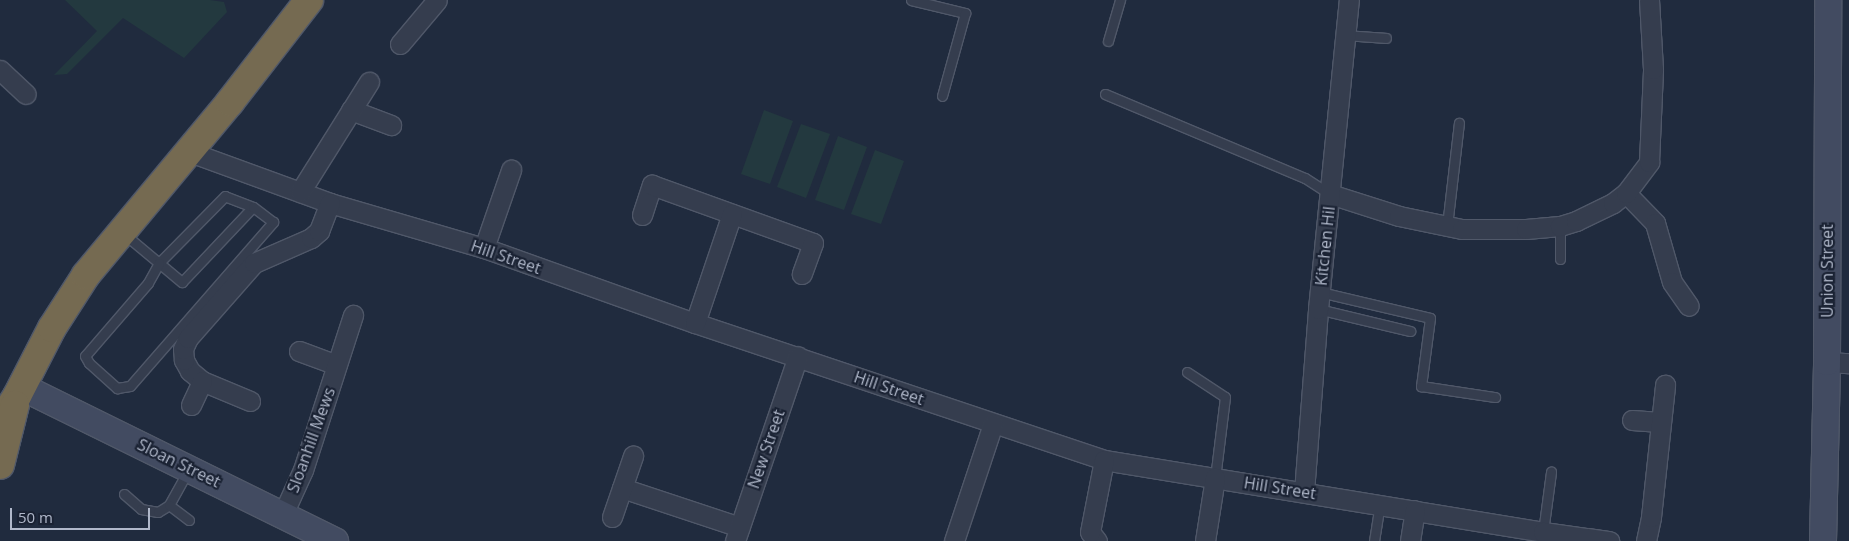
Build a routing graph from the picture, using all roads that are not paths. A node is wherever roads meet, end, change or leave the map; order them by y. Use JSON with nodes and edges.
{"nodes":[{"id":1,"x":309,"y":0,"type":"edge"},
{"id":2,"x":437,"y":0,"type":"edge"},
{"id":3,"x":911,"y":0,"type":"edge"},
{"id":4,"x":1120,"y":0,"type":"edge"},
{"id":5,"x":1349,"y":0,"type":"edge"},
{"id":6,"x":1648,"y":0,"type":"edge"},
{"id":7,"x":1828,"y":0,"type":"edge"},
{"id":8,"x":1345,"y":35,"type":"junction"},
{"id":9,"x":1386,"y":38,"type":"dead end"},
{"id":10,"x":1108,"y":41,"type":"dead end"},
{"id":11,"x":400,"y":44,"type":"dead end"},
{"id":12,"x":0,"y":70,"type":"edge"},
{"id":13,"x":369,"y":82,"type":"dead end"},
{"id":14,"x":26,"y":94,"type":"dead end"},
{"id":15,"x":1104,"y":94,"type":"dead end"},
{"id":16,"x":942,"y":96,"type":"dead end"},
{"id":17,"x":351,"y":110,"type":"junction"},
{"id":18,"x":1459,"y":123,"type":"dead end"},
{"id":19,"x":391,"y":126,"type":"dead end"},
{"id":20,"x":190,"y":152,"type":"junction"},
{"id":21,"x":511,"y":170,"type":"dead end"},
{"id":22,"x":300,"y":192,"type":"junction"},
{"id":23,"x":1626,"y":193,"type":"junction"},
{"id":24,"x":1330,"y":194,"type":"junction"},
{"id":25,"x":330,"y":203,"type":"junction"},
{"id":26,"x":253,"y":207,"type":"junction"},
{"id":27,"x":732,"y":214,"type":"junction"},
{"id":28,"x":642,"y":215,"type":"dead end"},
{"id":29,"x":1447,"y":226,"type":"junction"},
{"id":30,"x":1560,"y":226,"type":"junction"},
{"id":31,"x":122,"y":232,"type":"junction"},
{"id":32,"x":484,"y":248,"type":"junction"},
{"id":33,"x":1560,"y":259,"type":"dead end"},
{"id":34,"x":159,"y":263,"type":"junction"},
{"id":35,"x":802,"y":274,"type":"dead end"},
{"id":36,"x":1319,"y":300,"type":"junction"},
{"id":37,"x":1689,"y":306,"type":"dead end"},
{"id":38,"x":353,"y":315,"type":"dead end"},
{"id":39,"x":695,"y":323,"type":"junction"},
{"id":40,"x":1410,"y":330,"type":"dead end"},
{"id":41,"x":299,"y":351,"type":"dead end"},
{"id":42,"x":798,"y":356,"type":"junction"},
{"id":43,"x":1838,"y":362,"type":"edge"},
{"id":44,"x":337,"y":365,"type":"junction"},
{"id":45,"x":1187,"y":372,"type":"dead end"},
{"id":46,"x":202,"y":381,"type":"junction"},
{"id":47,"x":1664,"y":385,"type":"dead end"},
{"id":48,"x":20,"y":392,"type":"junction"},
{"id":49,"x":1495,"y":397,"type":"dead end"},
{"id":50,"x":250,"y":401,"type":"dead end"},
{"id":51,"x":191,"y":405,"type":"dead end"},
{"id":52,"x":1632,"y":420,"type":"dead end"},
{"id":53,"x":1660,"y":422,"type":"junction"},
{"id":54,"x":0,"y":423,"type":"edge"},
{"id":55,"x":993,"y":424,"type":"junction"},
{"id":56,"x":633,"y":456,"type":"dead end"},
{"id":57,"x":1104,"y":460,"type":"junction"},
{"id":58,"x":0,"y":465,"type":"edge"},
{"id":59,"x":190,"y":469,"type":"junction"},
{"id":60,"x":1551,"y":472,"type":"dead end"},
{"id":61,"x":1215,"y":478,"type":"junction"},
{"id":62,"x":622,"y":488,"type":"junction"},
{"id":63,"x":1304,"y":492,"type":"junction"},
{"id":64,"x":124,"y":494,"type":"dead end"},
{"id":65,"x":169,"y":505,"type":"junction"},
{"id":66,"x":1380,"y":505,"type":"junction"},
{"id":67,"x":1415,"y":510,"type":"junction"},
{"id":68,"x":283,"y":514,"type":"junction"},
{"id":69,"x":612,"y":518,"type":"dead end"},
{"id":70,"x":189,"y":520,"type":"dead end"},
{"id":71,"x":1542,"y":532,"type":"junction"},
{"id":72,"x":738,"y":534,"type":"edge"},
{"id":73,"x":335,"y":541,"type":"edge"},
{"id":74,"x":954,"y":541,"type":"edge"},
{"id":75,"x":1097,"y":541,"type":"edge"},
{"id":76,"x":1205,"y":541,"type":"edge"},
{"id":77,"x":1374,"y":541,"type":"edge"},
{"id":78,"x":1410,"y":541,"type":"edge"},
{"id":79,"x":1609,"y":541,"type":"edge"},
{"id":80,"x":1646,"y":541,"type":"edge"},
{"id":81,"x":1823,"y":541,"type":"edge"}],
"edges":[{"from":1,"to":20,"type":"highway"},
{"from":2,"to":11,"type":"street"},
{"from":3,"to":16,"type":"lane"},
{"from":4,"to":10,"type":"lane"},
{"from":5,"to":8,"type":"street","name":"Kitchen Hil"},
{"from":6,"to":23,"type":"street"},
{"from":7,"to":43,"type":"street","name":"Union Street"},
{"from":8,"to":9,"type":"lane"},
{"from":8,"to":24,"type":"street","name":"Kitchen Hil"},
{"from":12,"to":14,"type":"street"},
{"from":13,"to":17,"type":"street"},
{"from":15,"to":24,"type":"lane"},
{"from":17,"to":19,"type":"street"},
{"from":17,"to":22,"type":"street"},
{"from":18,"to":29,"type":"lane"},
{"from":20,"to":22,"type":"street","name":"Hill Street"},
{"from":20,"to":31,"type":"highway"},
{"from":21,"to":32,"type":"street"},
{"from":22,"to":25,"type":"street","name":"Hill Street"},
{"from":23,"to":30,"type":"street"},
{"from":23,"to":37,"type":"street"},
{"from":24,"to":29,"type":"street"},
{"from":24,"to":36,"type":"street","name":"Kitchen Hil"},
{"from":25,"to":32,"type":"street","name":"Hill Street"},
{"from":25,"to":46,"type":"street"},
{"from":26,"to":34,"type":"lane"},
{"from":26,"to":34,"type":"lane"},
{"from":26,"to":34,"type":"lane"},
{"from":27,"to":28,"type":"street"},
{"from":27,"to":35,"type":"street"},
{"from":27,"to":39,"type":"street"},
{"from":29,"to":30,"type":"street"},
{"from":30,"to":33,"type":"lane"},
{"from":31,"to":34,"type":"lane"},
{"from":31,"to":48,"type":"highway"},
{"from":32,"to":39,"type":"street","name":"Hill Street"},
{"from":36,"to":40,"type":"lane"},
{"from":36,"to":49,"type":"lane"},
{"from":36,"to":63,"type":"street","name":"Kitchen Hil"},
{"from":38,"to":44,"type":"street","name":"Sloanhill Mews"},
{"from":39,"to":42,"type":"street","name":"Hill Street"},
{"from":41,"to":44,"type":"street","name":"Sloanhill Mews"},
{"from":42,"to":55,"type":"street","name":"Hill Street"},
{"from":42,"to":72,"type":"street","name":"New Street"},
{"from":43,"to":81,"type":"street","name":"Union Street"},
{"from":44,"to":68,"type":"street","name":"Sloanhill Mews"},
{"from":45,"to":61,"type":"lane"},
{"from":46,"to":50,"type":"street"},
{"from":46,"to":51,"type":"street"},
{"from":47,"to":53,"type":"street"},
{"from":48,"to":54,"type":"highway"},
{"from":48,"to":58,"type":"highway"},
{"from":48,"to":59,"type":"street","name":"Sloan Street"},
{"from":52,"to":53,"type":"street"},
{"from":53,"to":80,"type":"street"},
{"from":55,"to":57,"type":"street","name":"Hill Street"},
{"from":55,"to":74,"type":"street"},
{"from":56,"to":62,"type":"street"},
{"from":57,"to":61,"type":"street","name":"Hill Street"},
{"from":57,"to":75,"type":"street"},
{"from":59,"to":65,"type":"lane"},
{"from":59,"to":68,"type":"street","name":"Sloan Street"},
{"from":60,"to":71,"type":"lane"},
{"from":61,"to":63,"type":"street","name":"Hill Street"},
{"from":61,"to":76,"type":"street"},
{"from":62,"to":69,"type":"street"},
{"from":62,"to":72,"type":"street"},
{"from":63,"to":66,"type":"street","name":"Hill Street"},
{"from":64,"to":65,"type":"lane"},
{"from":65,"to":70,"type":"lane"},
{"from":66,"to":67,"type":"street","name":"Hill Street"},
{"from":66,"to":77,"type":"lane"},
{"from":67,"to":71,"type":"street","name":"Hill Street"},
{"from":67,"to":78,"type":"street"},
{"from":68,"to":73,"type":"street","name":"Sloan Street"},
{"from":71,"to":79,"type":"street","name":"Hill Street"}]}
